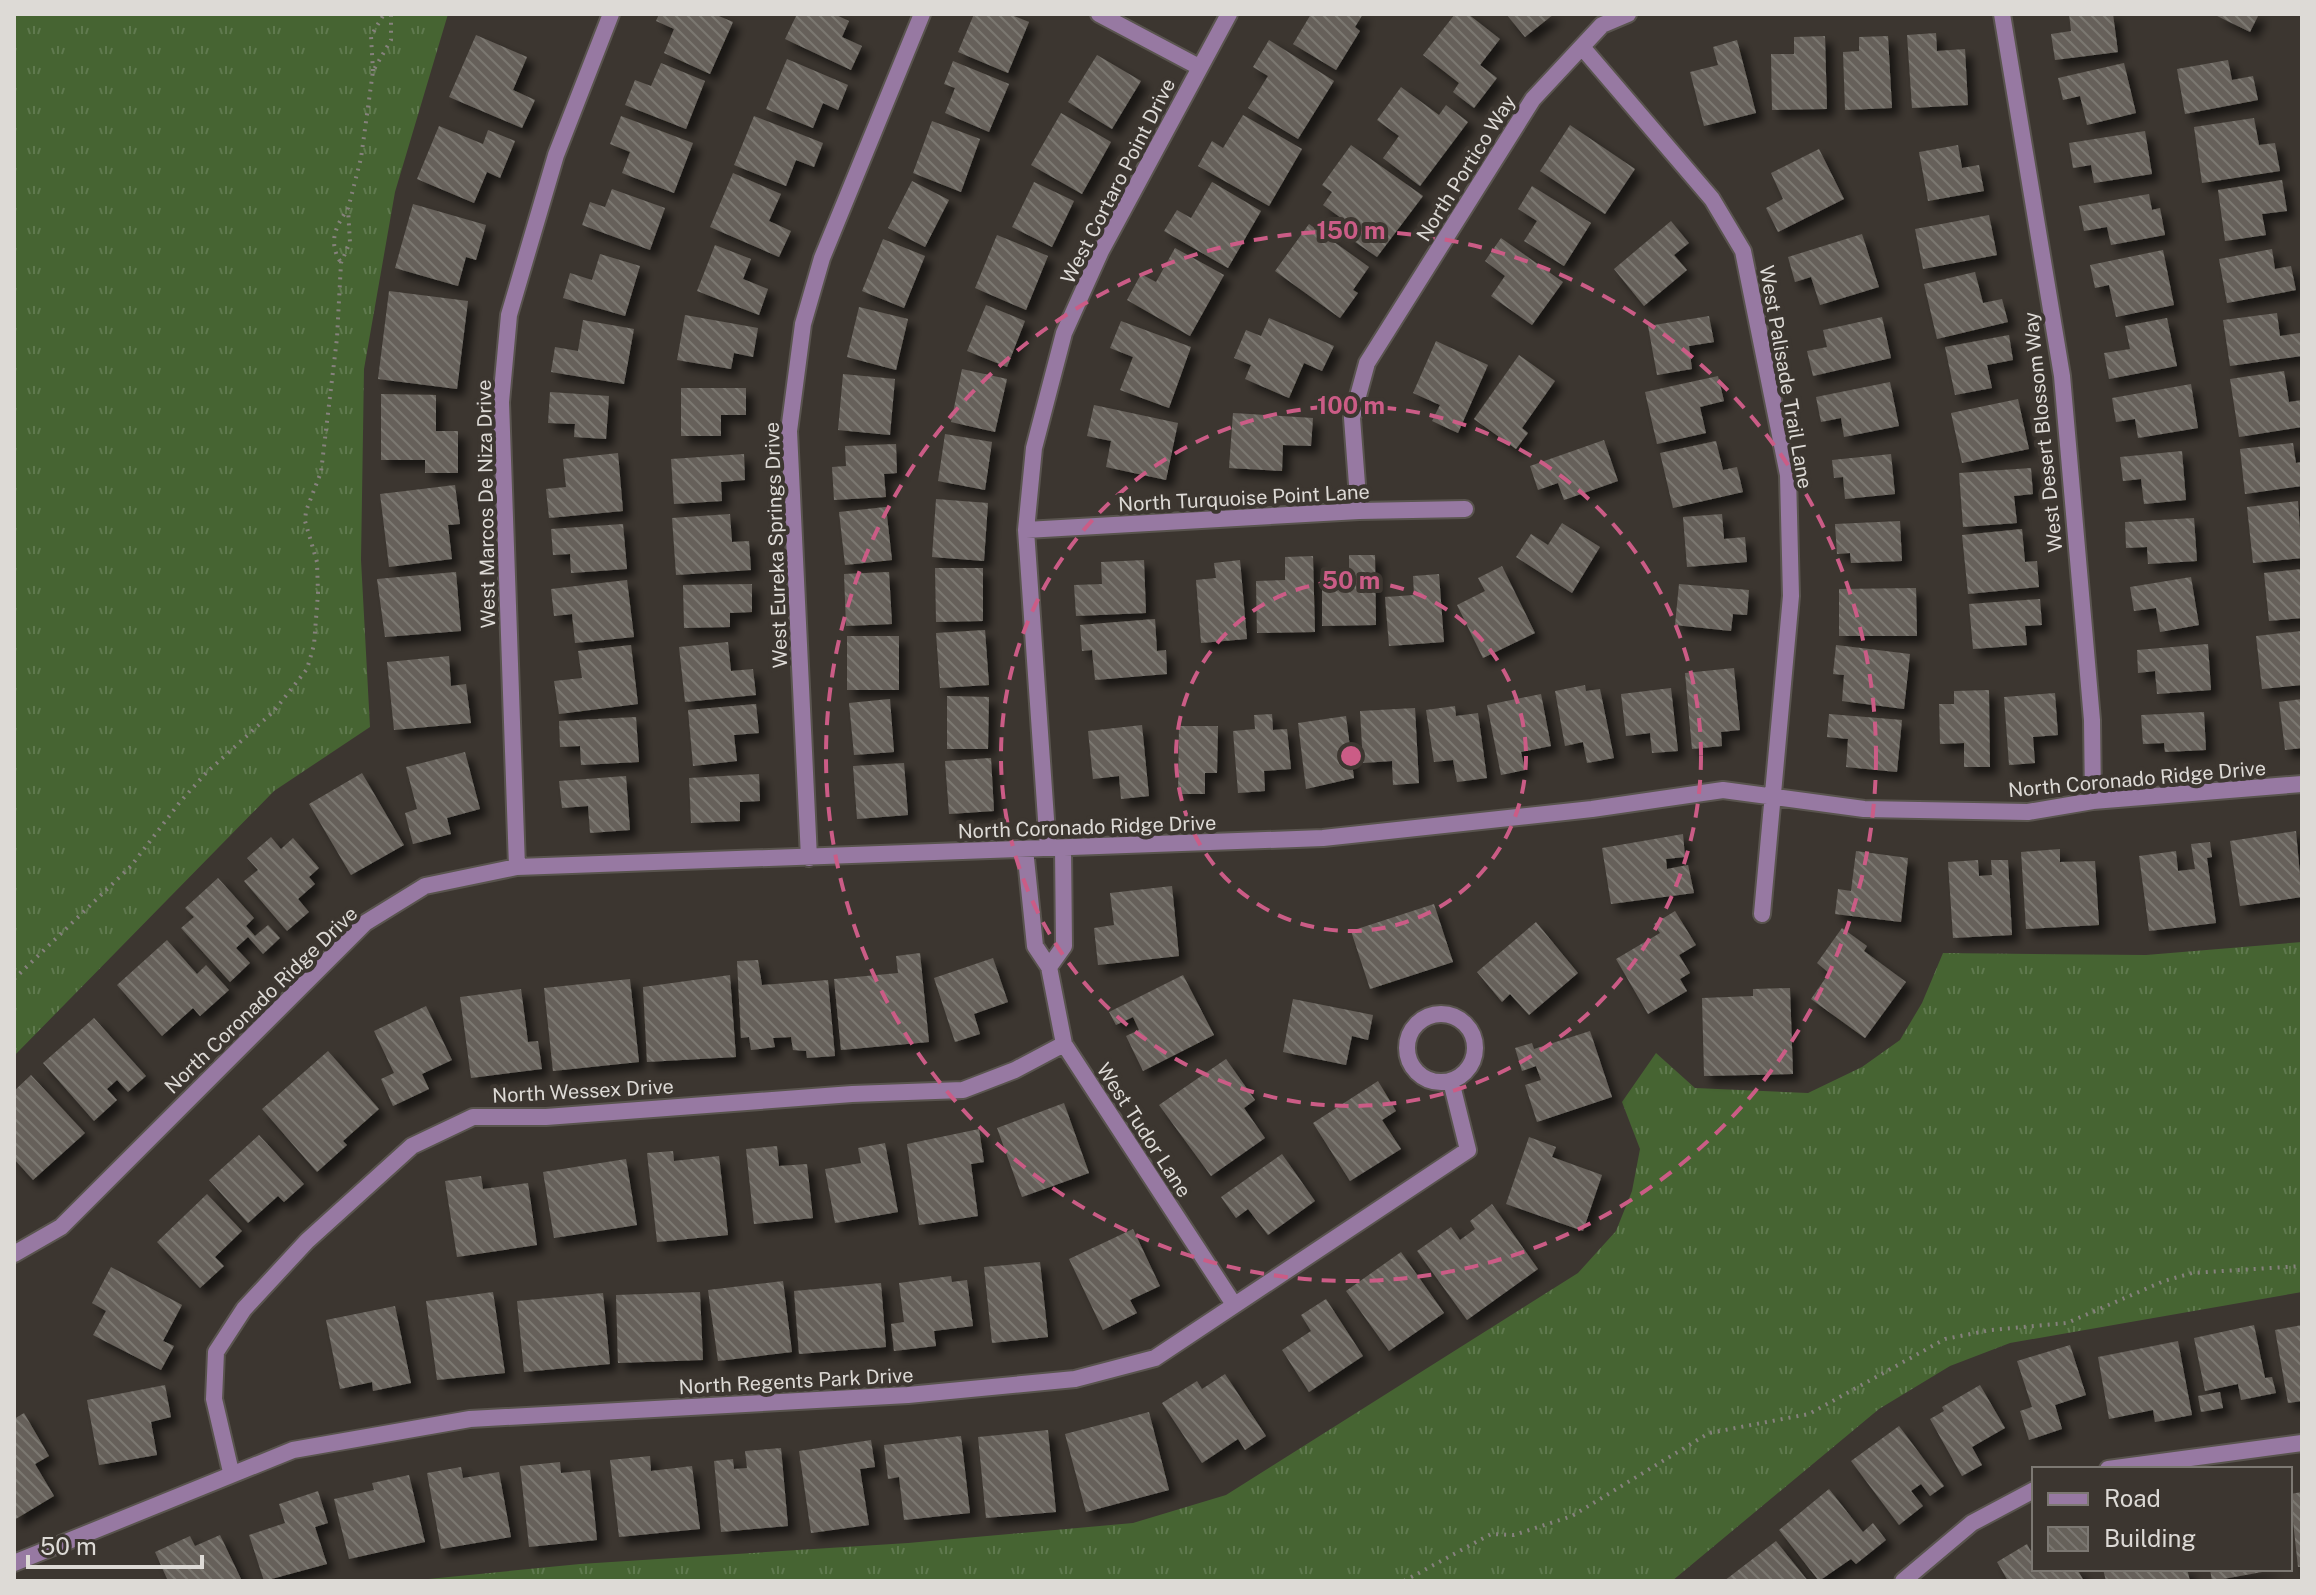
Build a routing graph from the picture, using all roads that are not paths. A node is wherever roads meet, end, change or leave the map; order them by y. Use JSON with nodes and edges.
{"nodes":[{"id":1,"x":611,"y":14,"type":"edge"},
{"id":2,"x":922,"y":14,"type":"edge"},
{"id":3,"x":1099,"y":14,"type":"edge"},
{"id":4,"x":1229,"y":14,"type":"edge"},
{"id":5,"x":1628,"y":14,"type":"edge"},
{"id":6,"x":2002,"y":14,"type":"edge"},
{"id":7,"x":1582,"y":47,"type":"junction"},
{"id":8,"x":1199,"y":67,"type":"junction"},
{"id":9,"x":1465,"y":509,"type":"dead end"},
{"id":10,"x":1359,"y":511,"type":"junction"},
{"id":11,"x":1026,"y":530,"type":"junction"},
{"id":12,"x":2302,"y":784,"type":"edge"},
{"id":13,"x":1773,"y":798,"type":"junction"},
{"id":14,"x":2093,"y":801,"type":"junction"},
{"id":15,"x":1056,"y":848,"type":"junction"},
{"id":16,"x":1025,"y":849,"type":"junction"},
{"id":17,"x":809,"y":858,"type":"junction"},
{"id":18,"x":517,"y":867,"type":"junction"},
{"id":19,"x":1762,"y":914,"type":"dead end"},
{"id":20,"x":1049,"y":967,"type":"junction"},
{"id":21,"x":1064,"y":1044,"type":"junction"},
{"id":22,"x":1451,"y":1081,"type":"junction"},
{"id":23,"x":14,"y":1254,"type":"edge"},
{"id":24,"x":1233,"y":1303,"type":"junction"},
{"id":25,"x":2302,"y":1443,"type":"edge"},
{"id":26,"x":2123,"y":1467,"type":"edge"},
{"id":27,"x":231,"y":1472,"type":"junction"},
{"id":28,"x":2032,"y":1491,"type":"edge"},
{"id":29,"x":14,"y":1563,"type":"edge"},
{"id":30,"x":1903,"y":1581,"type":"edge"}],
"edges":[{"from":1,"to":18,"type":"street","name":"West Marcos De Niza Drive"},
{"from":2,"to":17,"type":"street","name":"West Eureka Springs Drive"},
{"from":3,"to":8,"type":"street"},
{"from":4,"to":8,"type":"street","name":"West Cortaro Point Drive"},
{"from":5,"to":7,"type":"street","name":"North Portico Way"},
{"from":6,"to":14,"type":"street","name":"West Desert Blossom Way"},
{"from":7,"to":10,"type":"street","name":"North Portico Way"},
{"from":7,"to":13,"type":"street","name":"West Palisade Trail Lane"},
{"from":8,"to":11,"type":"street","name":"West Cortaro Point Drive"},
{"from":9,"to":10,"type":"street","name":"North Turquoise Point Lane"},
{"from":10,"to":11,"type":"street","name":"North Turquoise Point Lane"},
{"from":11,"to":15,"type":"street","name":"West Cortaro Point Drive"},
{"from":12,"to":14,"type":"street","name":"North Coronado Ridge Drive"},
{"from":13,"to":14,"type":"street","name":"North Coronado Ridge Drive"},
{"from":13,"to":15,"type":"street","name":"North Coronado Ridge Drive"},
{"from":13,"to":19,"type":"street","name":"West Palisade Trail Lane"},
{"from":15,"to":16,"type":"street","name":"North Coronado Ridge Drive"},
{"from":15,"to":20,"type":"street"},
{"from":16,"to":17,"type":"street","name":"North Coronado Ridge Drive"},
{"from":16,"to":20,"type":"street","name":"West Tudor Lane"},
{"from":17,"to":18,"type":"street","name":"North Coronado Ridge Drive"},
{"from":18,"to":23,"type":"street","name":"North Coronado Ridge Drive"},
{"from":20,"to":21,"type":"street","name":"West Tudor Lane"},
{"from":21,"to":24,"type":"street","name":"West Tudor Lane"},
{"from":21,"to":27,"type":"street","name":"North Wessex Drive"},
{"from":22,"to":22,"type":"street"},
{"from":22,"to":24,"type":"street","name":"North Regents Park Drive"},
{"from":24,"to":27,"type":"street","name":"North Regents Park Drive"},
{"from":25,"to":26,"type":"street"},
{"from":27,"to":29,"type":"street","name":"North Regents Park Drive"},
{"from":28,"to":30,"type":"street"}]}
